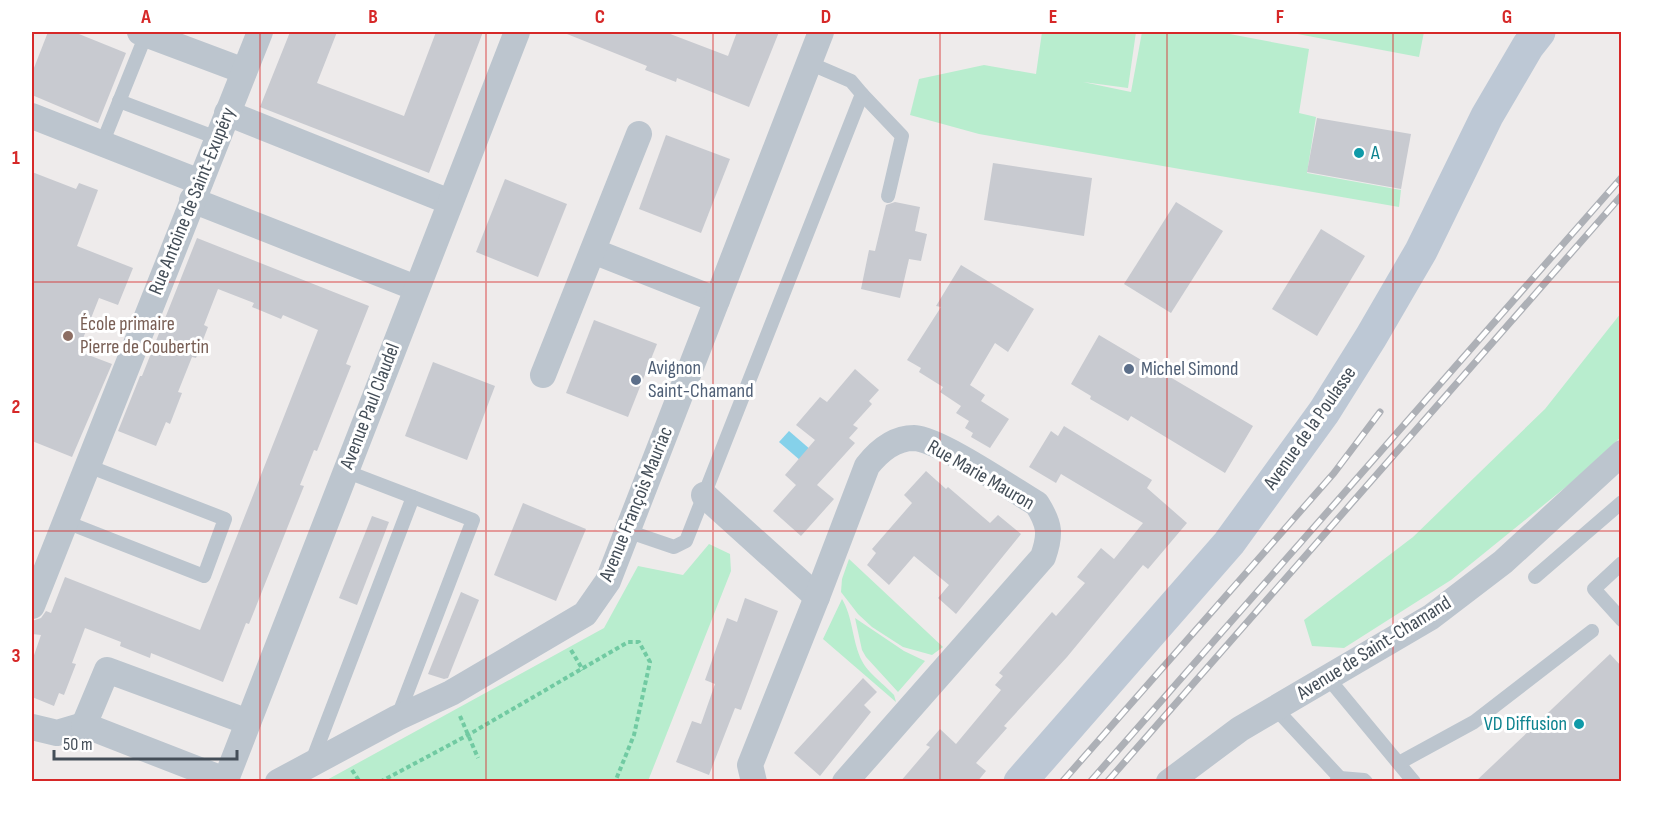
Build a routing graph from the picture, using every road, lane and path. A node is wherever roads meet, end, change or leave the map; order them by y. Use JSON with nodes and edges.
{"nodes":[{"id":1,"x":144,"y":32,"type":"edge"},
{"id":2,"x":260,"y":32,"type":"edge"},
{"id":3,"x":517,"y":32,"type":"edge"},
{"id":4,"x":821,"y":32,"type":"edge"},
{"id":5,"x":1539,"y":32,"type":"edge"},
{"id":6,"x":809,"y":63,"type":"junction"},
{"id":7,"x":244,"y":71,"type":"junction"},
{"id":8,"x":862,"y":94,"type":"junction"},
{"id":9,"x":119,"y":101,"type":"junction"},
{"id":10,"x":227,"y":113,"type":"junction"},
{"id":11,"x":32,"y":116,"type":"edge"},
{"id":12,"x":639,"y":134,"type":"dead end"},
{"id":13,"x":217,"y":138,"type":"junction"},
{"id":14,"x":102,"y":144,"type":"junction"},
{"id":15,"x":196,"y":191,"type":"junction"},
{"id":16,"x":888,"y":196,"type":"dead end"},
{"id":17,"x":450,"y":202,"type":"junction"},
{"id":18,"x":593,"y":251,"type":"junction"},
{"id":19,"x":416,"y":288,"type":"junction"},
{"id":20,"x":717,"y":300,"type":"junction"},
{"id":21,"x":543,"y":375,"type":"dead end"},
{"id":22,"x":1622,"y":453,"type":"edge"},
{"id":23,"x":88,"y":466,"type":"junction"},
{"id":24,"x":345,"y":471,"type":"junction"},
{"id":25,"x":704,"y":495,"type":"junction"},
{"id":26,"x":413,"y":497,"type":"junction"},
{"id":27,"x":1622,"y":501,"type":"edge"},
{"id":28,"x":66,"y":522,"type":"junction"},
{"id":29,"x":627,"y":531,"type":"junction"},
{"id":30,"x":1622,"y":563,"type":"edge"},
{"id":31,"x":1535,"y":578,"type":"dead end"},
{"id":32,"x":817,"y":597,"type":"junction"},
{"id":33,"x":32,"y":606,"type":"edge"},
{"id":34,"x":1622,"y":620,"type":"edge"},
{"id":35,"x":1592,"y":631,"type":"dead end"},
{"id":36,"x":1328,"y":678,"type":"junction"},
{"id":37,"x":451,"y":693,"type":"junction"},
{"id":38,"x":1275,"y":708,"type":"junction"},
{"id":39,"x":398,"y":718,"type":"junction"},
{"id":40,"x":248,"y":722,"type":"junction"},
{"id":41,"x":84,"y":725,"type":"junction"},
{"id":42,"x":32,"y":727,"type":"edge"},
{"id":43,"x":468,"y":735,"type":"junction"},
{"id":44,"x":478,"y":758,"type":"dead end"},
{"id":45,"x":1399,"y":763,"type":"junction"},
{"id":46,"x":310,"y":765,"type":"junction"},
{"id":47,"x":190,"y":774,"type":"edge"},
{"id":48,"x":1338,"y":780,"type":"edge"},
{"id":49,"x":225,"y":781,"type":"edge"},
{"id":50,"x":278,"y":782,"type":"edge"},
{"id":51,"x":380,"y":782,"type":"edge"},
{"id":52,"x":615,"y":782,"type":"edge"},
{"id":53,"x":754,"y":782,"type":"edge"},
{"id":54,"x":845,"y":782,"type":"edge"},
{"id":55,"x":1020,"y":782,"type":"edge"},
{"id":56,"x":1169,"y":782,"type":"edge"},
{"id":57,"x":1366,"y":782,"type":"edge"},
{"id":58,"x":1414,"y":782,"type":"edge"}],
"edges":[{"from":1,"to":7,"type":"street"},
{"from":1,"to":9,"type":"lane"},
{"from":2,"to":7,"type":"street","name":"Rue Antoine de Saint-Exupéry"},
{"from":3,"to":17,"type":"street","name":"Avenue Paul Claudel"},
{"from":4,"to":6,"type":"street","name":"Avenue François Mauriac"},
{"from":5,"to":55,"type":"street","name":"Avenue de la Poulasse"},
{"from":6,"to":8,"type":"lane"},
{"from":6,"to":20,"type":"street","name":"Avenue François Mauriac"},
{"from":7,"to":10,"type":"street","name":"Rue Antoine de Saint-Exupéry"},
{"from":8,"to":16,"type":"lane"},
{"from":8,"to":25,"type":"lane"},
{"from":9,"to":13,"type":"lane"},
{"from":9,"to":14,"type":"lane"},
{"from":10,"to":13,"type":"street","name":"Rue Antoine de Saint-Exupéry"},
{"from":10,"to":17,"type":"street"},
{"from":11,"to":14,"type":"street"},
{"from":12,"to":18,"type":"street"},
{"from":13,"to":15,"type":"street","name":"Rue Antoine de Saint-Exupéry"},
{"from":14,"to":15,"type":"street"},
{"from":15,"to":19,"type":"street"},
{"from":15,"to":23,"type":"street","name":"Rue Antoine de Saint-Exupéry"},
{"from":17,"to":19,"type":"street","name":"Avenue Paul Claudel"},
{"from":18,"to":20,"type":"street"},
{"from":18,"to":21,"type":"street"},
{"from":19,"to":24,"type":"street","name":"Avenue Paul Claudel"},
{"from":20,"to":29,"type":"street","name":"Avenue François Mauriac"},
{"from":22,"to":36,"type":"street","name":"Avenue de Saint-Chamand"},
{"from":23,"to":28,"type":"street","name":"Rue Antoine de Saint-Exupéry"},
{"from":23,"to":28,"type":"lane"},
{"from":24,"to":26,"type":"lane"},
{"from":24,"to":40,"type":"street","name":"Avenue Paul Claudel"},
{"from":25,"to":29,"type":"lane"},
{"from":25,"to":32,"type":"street"},
{"from":26,"to":39,"type":"lane"},
{"from":26,"to":46,"type":"lane"},
{"from":27,"to":31,"type":"lane"},
{"from":28,"to":33,"type":"street","name":"Rue Antoine de Saint-Exupéry"},
{"from":29,"to":37,"type":"street","name":"Avenue François Mauriac"},
{"from":30,"to":34,"type":"lane"},
{"from":32,"to":53,"type":"street","name":"Rue Marie Mauron"},
{"from":32,"to":54,"type":"street","name":"Rue Marie Mauron"},
{"from":35,"to":45,"type":"lane"},
{"from":36,"to":38,"type":"street","name":"Avenue de Saint-Chamand"},
{"from":36,"to":45,"type":"lane"},
{"from":37,"to":39,"type":"street","name":"Avenue François Mauriac"},
{"from":37,"to":43,"type":"path"},
{"from":38,"to":48,"type":"lane"},
{"from":38,"to":56,"type":"street","name":"Avenue de Saint-Chamand"},
{"from":39,"to":46,"type":"street","name":"Avenue François Mauriac"},
{"from":40,"to":41,"type":"street"},
{"from":40,"to":49,"type":"street","name":"Avenue Paul Claudel"},
{"from":41,"to":42,"type":"street"},
{"from":41,"to":47,"type":"street"},
{"from":43,"to":44,"type":"path"},
{"from":43,"to":51,"type":"path"},
{"from":43,"to":52,"type":"path"},
{"from":45,"to":58,"type":"lane"},
{"from":46,"to":50,"type":"street","name":"Avenue François Mauriac"},
{"from":47,"to":49,"type":"street"},
{"from":48,"to":57,"type":"lane"}]}
